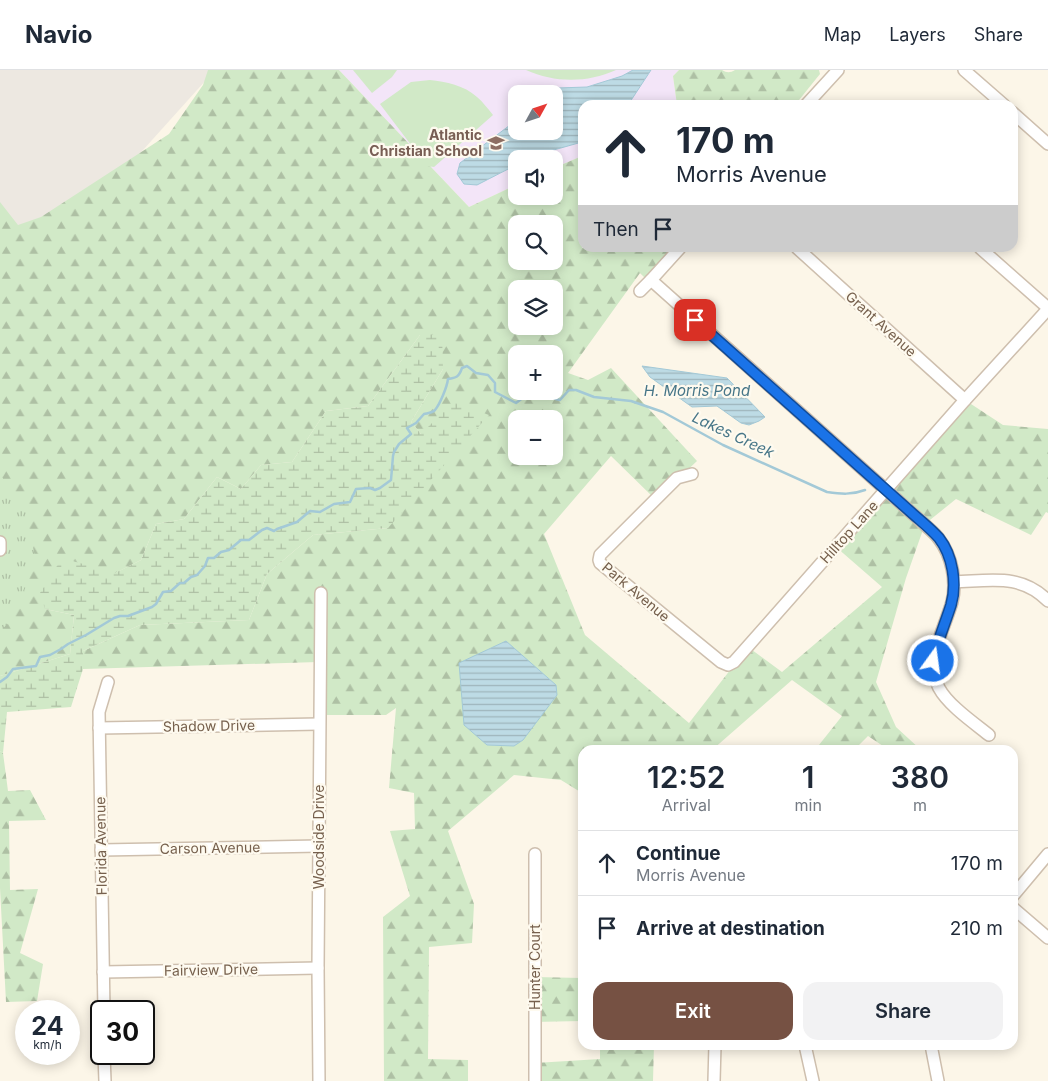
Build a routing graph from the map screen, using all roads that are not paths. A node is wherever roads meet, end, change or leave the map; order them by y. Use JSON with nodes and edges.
{"nodes":[{"id":1,"x":838,"y":70,"type":"edge"},
{"id":2,"x":964,"y":70,"type":"edge"},
{"id":3,"x":815,"y":100,"type":"edge"},
{"id":4,"x":998,"y":100,"type":"edge"},
{"id":5,"x":1018,"y":117,"type":"edge"},
{"id":6,"x":1048,"y":144,"type":"edge"},
{"id":7,"x":676,"y":252,"type":"edge"},
{"id":8,"x":801,"y":252,"type":"edge"},
{"id":9,"x":985,"y":252,"type":"edge"},
{"id":10,"x":651,"y":280,"type":"junction"},
{"id":11,"x":640,"y":291,"type":"dead end"},
{"id":12,"x":1048,"y":308,"type":"edge"},
{"id":13,"x":965,"y":400,"type":"junction"},
{"id":14,"x":692,"y":474,"type":"dead end"},
{"id":15,"x":886,"y":490,"type":"junction"},
{"id":16,"x":0,"y":542,"type":"edge"},
{"id":17,"x":0,"y":550,"type":"edge"},
{"id":18,"x":954,"y":582,"type":"junction"},
{"id":19,"x":321,"y":593,"type":"dead end"},
{"id":20,"x":1048,"y":601,"type":"edge"},
{"id":21,"x":730,"y":664,"type":"joint"},
{"id":22,"x":108,"y":682,"type":"dead end"},
{"id":23,"x":319,"y":724,"type":"junction"},
{"id":24,"x":99,"y":728,"type":"junction"},
{"id":25,"x":989,"y":735,"type":"dead end"},
{"id":26,"x":319,"y":846,"type":"junction"},
{"id":27,"x":101,"y":850,"type":"junction"},
{"id":28,"x":535,"y":854,"type":"dead end"},
{"id":29,"x":1048,"y":854,"type":"edge"},
{"id":30,"x":1018,"y":890,"type":"edge"},
{"id":31,"x":1018,"y":912,"type":"edge"},
{"id":32,"x":1048,"y":938,"type":"edge"},
{"id":33,"x":318,"y":968,"type":"junction"},
{"id":34,"x":103,"y":972,"type":"junction"},
{"id":35,"x":104,"y":1000,"type":"edge"},
{"id":36,"x":715,"y":1050,"type":"edge"},
{"id":37,"x":806,"y":1050,"type":"edge"},
{"id":38,"x":931,"y":1050,"type":"edge"},
{"id":39,"x":104,"y":1065,"type":"edge"},
{"id":40,"x":105,"y":1081,"type":"edge"},
{"id":41,"x":319,"y":1081,"type":"edge"},
{"id":42,"x":535,"y":1081,"type":"edge"},
{"id":43,"x":714,"y":1081,"type":"edge"},
{"id":44,"x":813,"y":1081,"type":"edge"},
{"id":45,"x":938,"y":1081,"type":"edge"}],
"edges":[{"from":1,"to":3,"type":"street"},
{"from":2,"to":4,"type":"street"},
{"from":5,"to":6,"type":"street"},
{"from":7,"to":10,"type":"street"},
{"from":8,"to":13,"type":"street","name":"Grant Avenue"},
{"from":9,"to":12,"type":"street"},
{"from":10,"to":11,"type":"street"},
{"from":10,"to":15,"type":"street"},
{"from":12,"to":13,"type":"street","name":"Hilltop Lane"},
{"from":13,"to":15,"type":"street","name":"Hilltop Lane"},
{"from":14,"to":21,"type":"street","name":"Park Avenue"},
{"from":15,"to":18,"type":"street"},
{"from":15,"to":21,"type":"street","name":"Hilltop Lane"},
{"from":16,"to":17,"type":"street"},
{"from":18,"to":20,"type":"street"},
{"from":18,"to":25,"type":"street"},
{"from":19,"to":23,"type":"street","name":"Woodside Drive"},
{"from":22,"to":24,"type":"street","name":"Florida Avenue"},
{"from":23,"to":24,"type":"street","name":"Shadow Drive"},
{"from":23,"to":26,"type":"street","name":"Woodside Drive"},
{"from":24,"to":27,"type":"street","name":"Florida Avenue"},
{"from":26,"to":27,"type":"street","name":"Carson Avenue"},
{"from":26,"to":33,"type":"street","name":"Woodside Drive"},
{"from":27,"to":34,"type":"street","name":"Florida Avenue"},
{"from":28,"to":42,"type":"street","name":"Hunter Court"},
{"from":29,"to":30,"type":"street"},
{"from":31,"to":32,"type":"street"},
{"from":33,"to":34,"type":"street","name":"Fairview Drive"},
{"from":33,"to":41,"type":"street","name":"Woodside Drive"},
{"from":34,"to":35,"type":"street","name":"Florida Avenue"},
{"from":36,"to":43,"type":"street"},
{"from":37,"to":44,"type":"street"},
{"from":38,"to":45,"type":"street"},
{"from":39,"to":40,"type":"street"}]}
